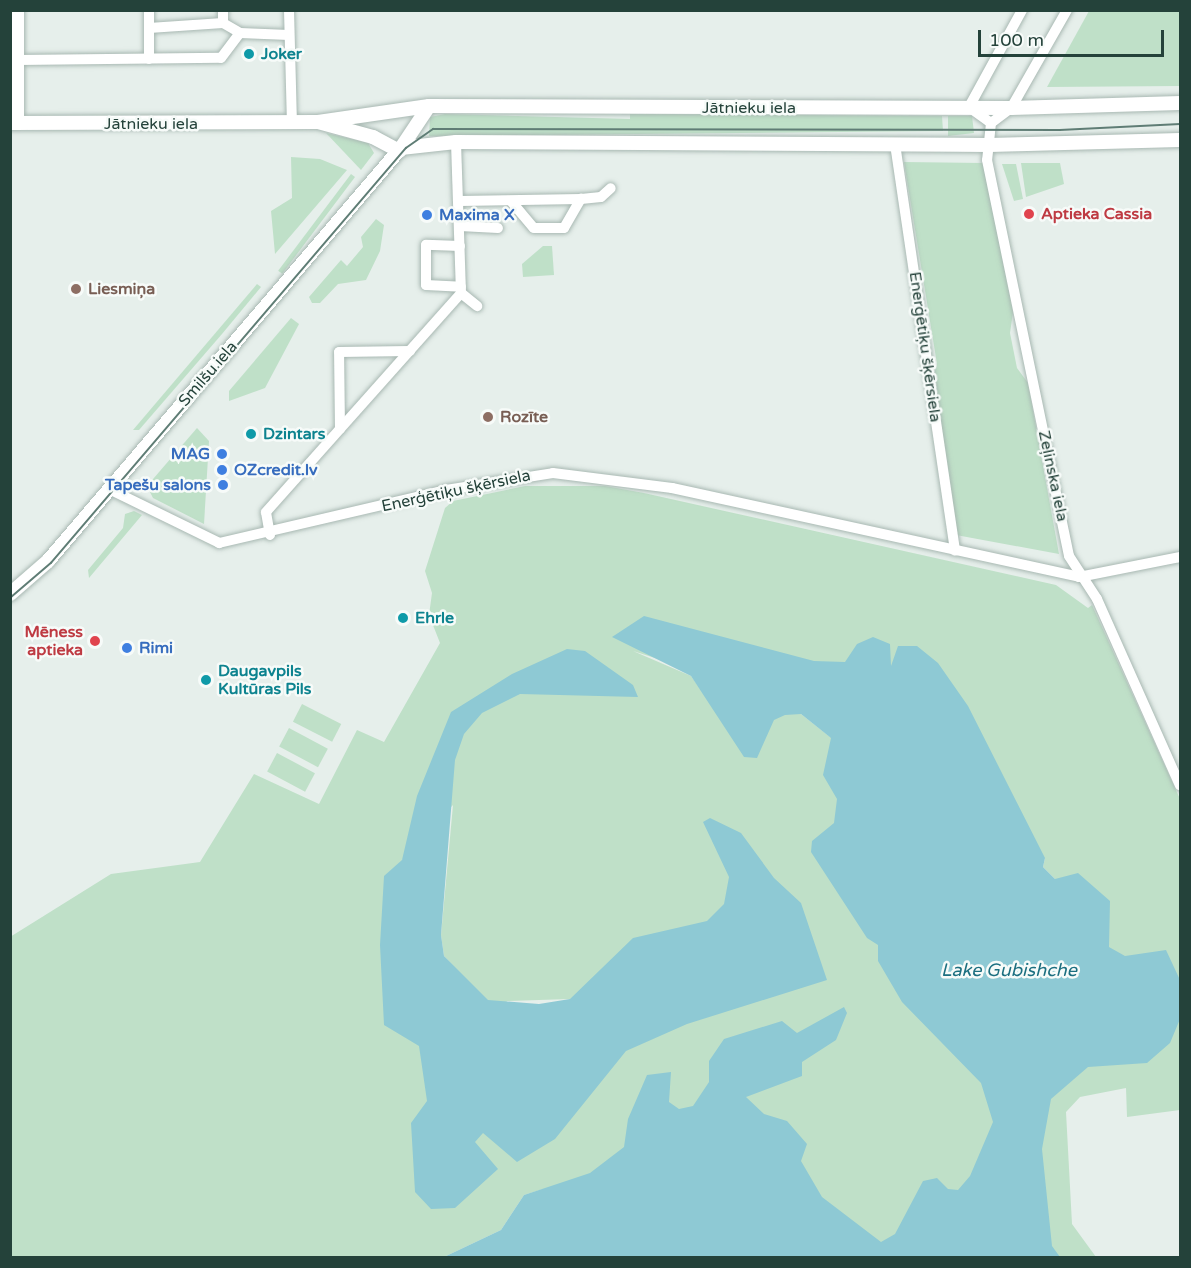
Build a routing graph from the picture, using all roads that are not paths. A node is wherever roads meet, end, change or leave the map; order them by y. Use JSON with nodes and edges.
{"nodes":[{"id":1,"x":17,"y":10,"type":"edge"},
{"id":2,"x":149,"y":10,"type":"edge"},
{"id":3,"x":223,"y":10,"type":"edge"},
{"id":4,"x":289,"y":10,"type":"edge"},
{"id":5,"x":1022,"y":10,"type":"edge"},
{"id":6,"x":1067,"y":10,"type":"edge"},
{"id":7,"x":223,"y":23,"type":"junction"},
{"id":8,"x":149,"y":28,"type":"junction"},
{"id":9,"x":240,"y":33,"type":"junction"},
{"id":10,"x":289,"y":35,"type":"junction"},
{"id":11,"x":149,"y":59,"type":"junction"},
{"id":12,"x":18,"y":60,"type":"junction"},
{"id":13,"x":1180,"y":103,"type":"edge"},
{"id":14,"x":429,"y":106,"type":"junction"},
{"id":15,"x":969,"y":107,"type":"junction"},
{"id":16,"x":1011,"y":108,"type":"junction"},
{"id":17,"x":292,"y":122,"type":"junction"},
{"id":18,"x":318,"y":122,"type":"junction"},
{"id":19,"x":14,"y":123,"type":"edge"},
{"id":20,"x":991,"y":123,"type":"junction"},
{"id":21,"x":1180,"y":140,"type":"edge"},
{"id":22,"x":456,"y":142,"type":"junction"},
{"id":23,"x":895,"y":144,"type":"junction"},
{"id":24,"x":988,"y":145,"type":"junction"},
{"id":25,"x":400,"y":150,"type":"junction"},
{"id":26,"x":611,"y":188,"type":"dead end"},
{"id":27,"x":581,"y":199,"type":"junction"},
{"id":28,"x":460,"y":201,"type":"junction"},
{"id":29,"x":511,"y":201,"type":"junction"},
{"id":30,"x":460,"y":226,"type":"junction"},
{"id":31,"x":498,"y":228,"type":"dead end"},
{"id":32,"x":460,"y":246,"type":"junction"},
{"id":33,"x":461,"y":290,"type":"junction"},
{"id":34,"x":477,"y":306,"type":"dead end"},
{"id":35,"x":410,"y":351,"type":"junction"},
{"id":36,"x":340,"y":429,"type":"junction"},
{"id":37,"x":109,"y":489,"type":"junction"},
{"id":38,"x":270,"y":535,"type":"junction"},
{"id":39,"x":955,"y":551,"type":"junction"},
{"id":40,"x":1180,"y":557,"type":"edge"},
{"id":41,"x":1079,"y":577,"type":"junction"},
{"id":42,"x":10,"y":594,"type":"edge"},
{"id":43,"x":1180,"y":785,"type":"edge"}],
"edges":[{"from":1,"to":12,"type":"street"},
{"from":2,"to":8,"type":"street"},
{"from":3,"to":7,"type":"street"},
{"from":4,"to":10,"type":"street"},
{"from":5,"to":15,"type":"street"},
{"from":6,"to":16,"type":"street"},
{"from":7,"to":8,"type":"street"},
{"from":7,"to":9,"type":"street"},
{"from":8,"to":11,"type":"street"},
{"from":9,"to":10,"type":"street"},
{"from":9,"to":11,"type":"street"},
{"from":10,"to":17,"type":"street"},
{"from":11,"to":12,"type":"street"},
{"from":12,"to":19,"type":"street"},
{"from":13,"to":16,"type":"street","name":"Jātnieku iela"},
{"from":14,"to":15,"type":"street","name":"Jātnieku iela"},
{"from":14,"to":18,"type":"street","name":"Jātnieku iela"},
{"from":14,"to":25,"type":"street","name":"Smilšu iela"},
{"from":15,"to":16,"type":"street","name":"Jātnieku iela"},
{"from":15,"to":20,"type":"street"},
{"from":16,"to":20,"type":"street"},
{"from":17,"to":18,"type":"street","name":"Jātnieku iela"},
{"from":17,"to":19,"type":"street","name":"Jātnieku iela"},
{"from":18,"to":25,"type":"street","name":"Jātnieku iela"},
{"from":20,"to":24,"type":"street","name":"Zeļinska iela"},
{"from":21,"to":24,"type":"street"},
{"from":22,"to":23,"type":"street"},
{"from":22,"to":25,"type":"street"},
{"from":22,"to":28,"type":"street"},
{"from":23,"to":24,"type":"street"},
{"from":23,"to":39,"type":"street","name":"Enerģētiķu šķērsiela"},
{"from":24,"to":41,"type":"street","name":"Zeļinska iela"},
{"from":25,"to":37,"type":"street","name":"Smilšu iela"},
{"from":26,"to":27,"type":"street"},
{"from":27,"to":29,"type":"street"},
{"from":27,"to":29,"type":"street"},
{"from":28,"to":29,"type":"street"},
{"from":28,"to":30,"type":"street"},
{"from":30,"to":31,"type":"street"},
{"from":30,"to":32,"type":"street"},
{"from":32,"to":33,"type":"street"},
{"from":32,"to":33,"type":"street"},
{"from":33,"to":34,"type":"street"},
{"from":33,"to":35,"type":"street"},
{"from":35,"to":36,"type":"street"},
{"from":35,"to":36,"type":"street"},
{"from":36,"to":38,"type":"street"},
{"from":37,"to":38,"type":"street","name":"Enerģētiķu šķērsiela"},
{"from":37,"to":42,"type":"street","name":"Smilšu iela"},
{"from":38,"to":39,"type":"street","name":"Enerģētiķu šķērsiela"},
{"from":39,"to":41,"type":"street","name":"Enerģētiķu šķērsiela"},
{"from":40,"to":41,"type":"street"},
{"from":41,"to":43,"type":"street","name":"Zeļinska iela"}]}
